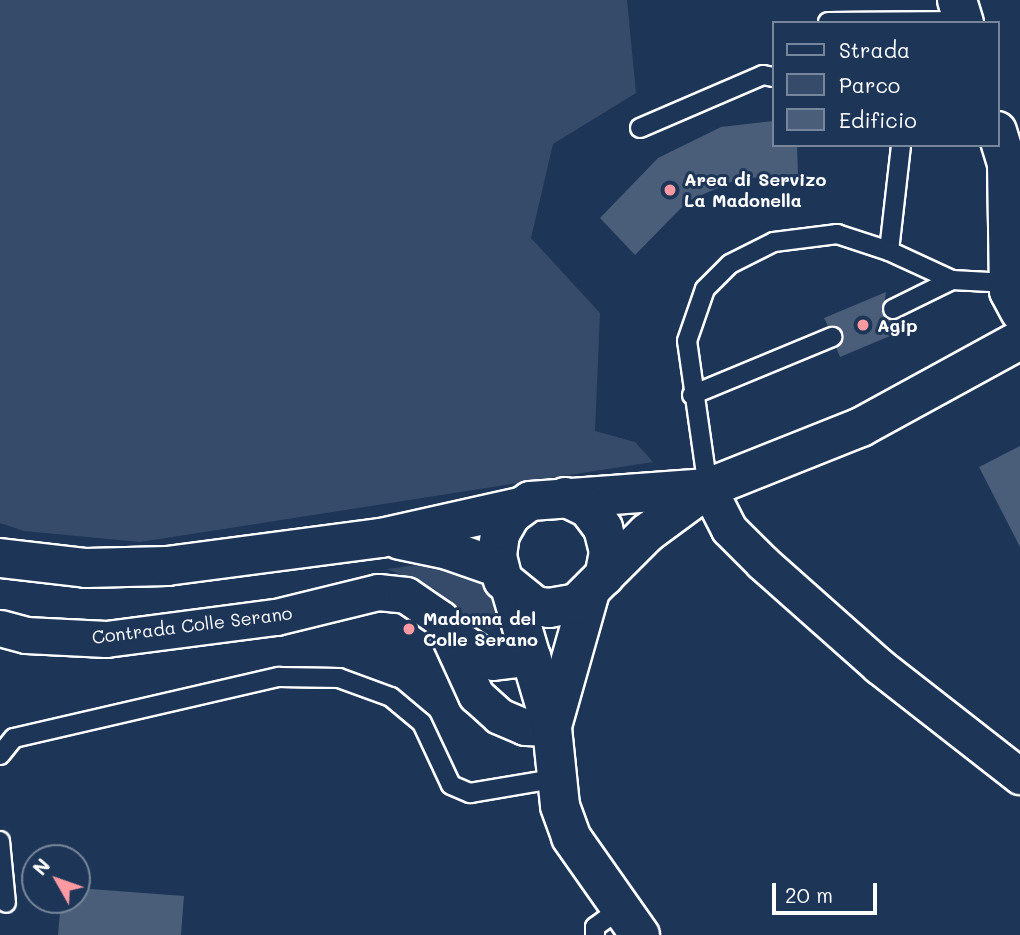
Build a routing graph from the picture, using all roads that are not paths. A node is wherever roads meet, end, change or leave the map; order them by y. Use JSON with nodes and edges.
{"nodes":[{"id":1,"x":961,"y":14,"type":"edge"},
{"id":2,"x":845,"y":21,"type":"edge"},
{"id":3,"x":772,"y":78,"type":"edge"},
{"id":4,"x":640,"y":128,"type":"dead end"},
{"id":5,"x":901,"y":147,"type":"edge"},
{"id":6,"x":1008,"y":158,"type":"edge"},
{"id":7,"x":889,"y":251,"type":"junction"},
{"id":8,"x":952,"y":280,"type":"junction"},
{"id":9,"x":1014,"y":283,"type":"edge"},
{"id":10,"x":893,"y":309,"type":"dead end"},
{"id":11,"x":832,"y":337,"type":"dead end"},
{"id":12,"x":1020,"y":340,"type":"edge"},
{"id":13,"x":953,"y":373,"type":"junction"},
{"id":14,"x":692,"y":395,"type":"junction"},
{"id":15,"x":708,"y":488,"type":"junction"},
{"id":16,"x":565,"y":497,"type":"junction"},
{"id":17,"x":520,"y":507,"type":"junction"},
{"id":18,"x":381,"y":538,"type":"junction"},
{"id":19,"x":0,"y":558,"type":"edge"},
{"id":20,"x":505,"y":579,"type":"junction"},
{"id":21,"x":596,"y":586,"type":"junction"},
{"id":22,"x":0,"y":628,"type":"edge"},
{"id":23,"x":451,"y":634,"type":"junction"},
{"id":24,"x":533,"y":657,"type":"junction"},
{"id":25,"x":552,"y":728,"type":"junction"},
{"id":26,"x":0,"y":755,"type":"edge"},
{"id":27,"x":1020,"y":776,"type":"edge"},
{"id":28,"x":554,"y":779,"type":"junction"},
{"id":29,"x":0,"y":841,"type":"edge"},
{"id":30,"x":6,"y":903,"type":"dead end"},
{"id":31,"x":618,"y":927,"type":"edge"}],
"edges":[{"from":1,"to":2,"type":"lane"},
{"from":3,"to":4,"type":"lane"},
{"from":5,"to":7,"type":"lane"},
{"from":6,"to":9,"type":"main road"},
{"from":7,"to":8,"type":"lane"},
{"from":7,"to":14,"type":"lane"},
{"from":8,"to":9,"type":"lane"},
{"from":8,"to":10,"type":"lane"},
{"from":9,"to":13,"type":"main road"},
{"from":11,"to":14,"type":"lane"},
{"from":12,"to":13,"type":"main road"},
{"from":13,"to":15,"type":"main road"},
{"from":14,"to":15,"type":"lane"},
{"from":15,"to":16,"type":"main road"},
{"from":15,"to":21,"type":"main road"},
{"from":15,"to":27,"type":"street"},
{"from":16,"to":17,"type":"main road"},
{"from":16,"to":21,"type":"main road"},
{"from":17,"to":18,"type":"main road"},
{"from":17,"to":20,"type":"main road"},
{"from":18,"to":19,"type":"main road"},
{"from":18,"to":20,"type":"main road"},
{"from":20,"to":21,"type":"main road"},
{"from":20,"to":24,"type":"main road"},
{"from":21,"to":25,"type":"main road"},
{"from":22,"to":23,"type":"street","name":"Contrada Colle Serano"},
{"from":23,"to":24,"type":"street","name":"Contrada Colle Serano"},
{"from":23,"to":25,"type":"street","name":"Contrada Colle Serano"},
{"from":24,"to":25,"type":"main road"},
{"from":25,"to":28,"type":"main road"},
{"from":26,"to":28,"type":"lane"},
{"from":28,"to":31,"type":"main road"},
{"from":29,"to":30,"type":"lane"}]}
